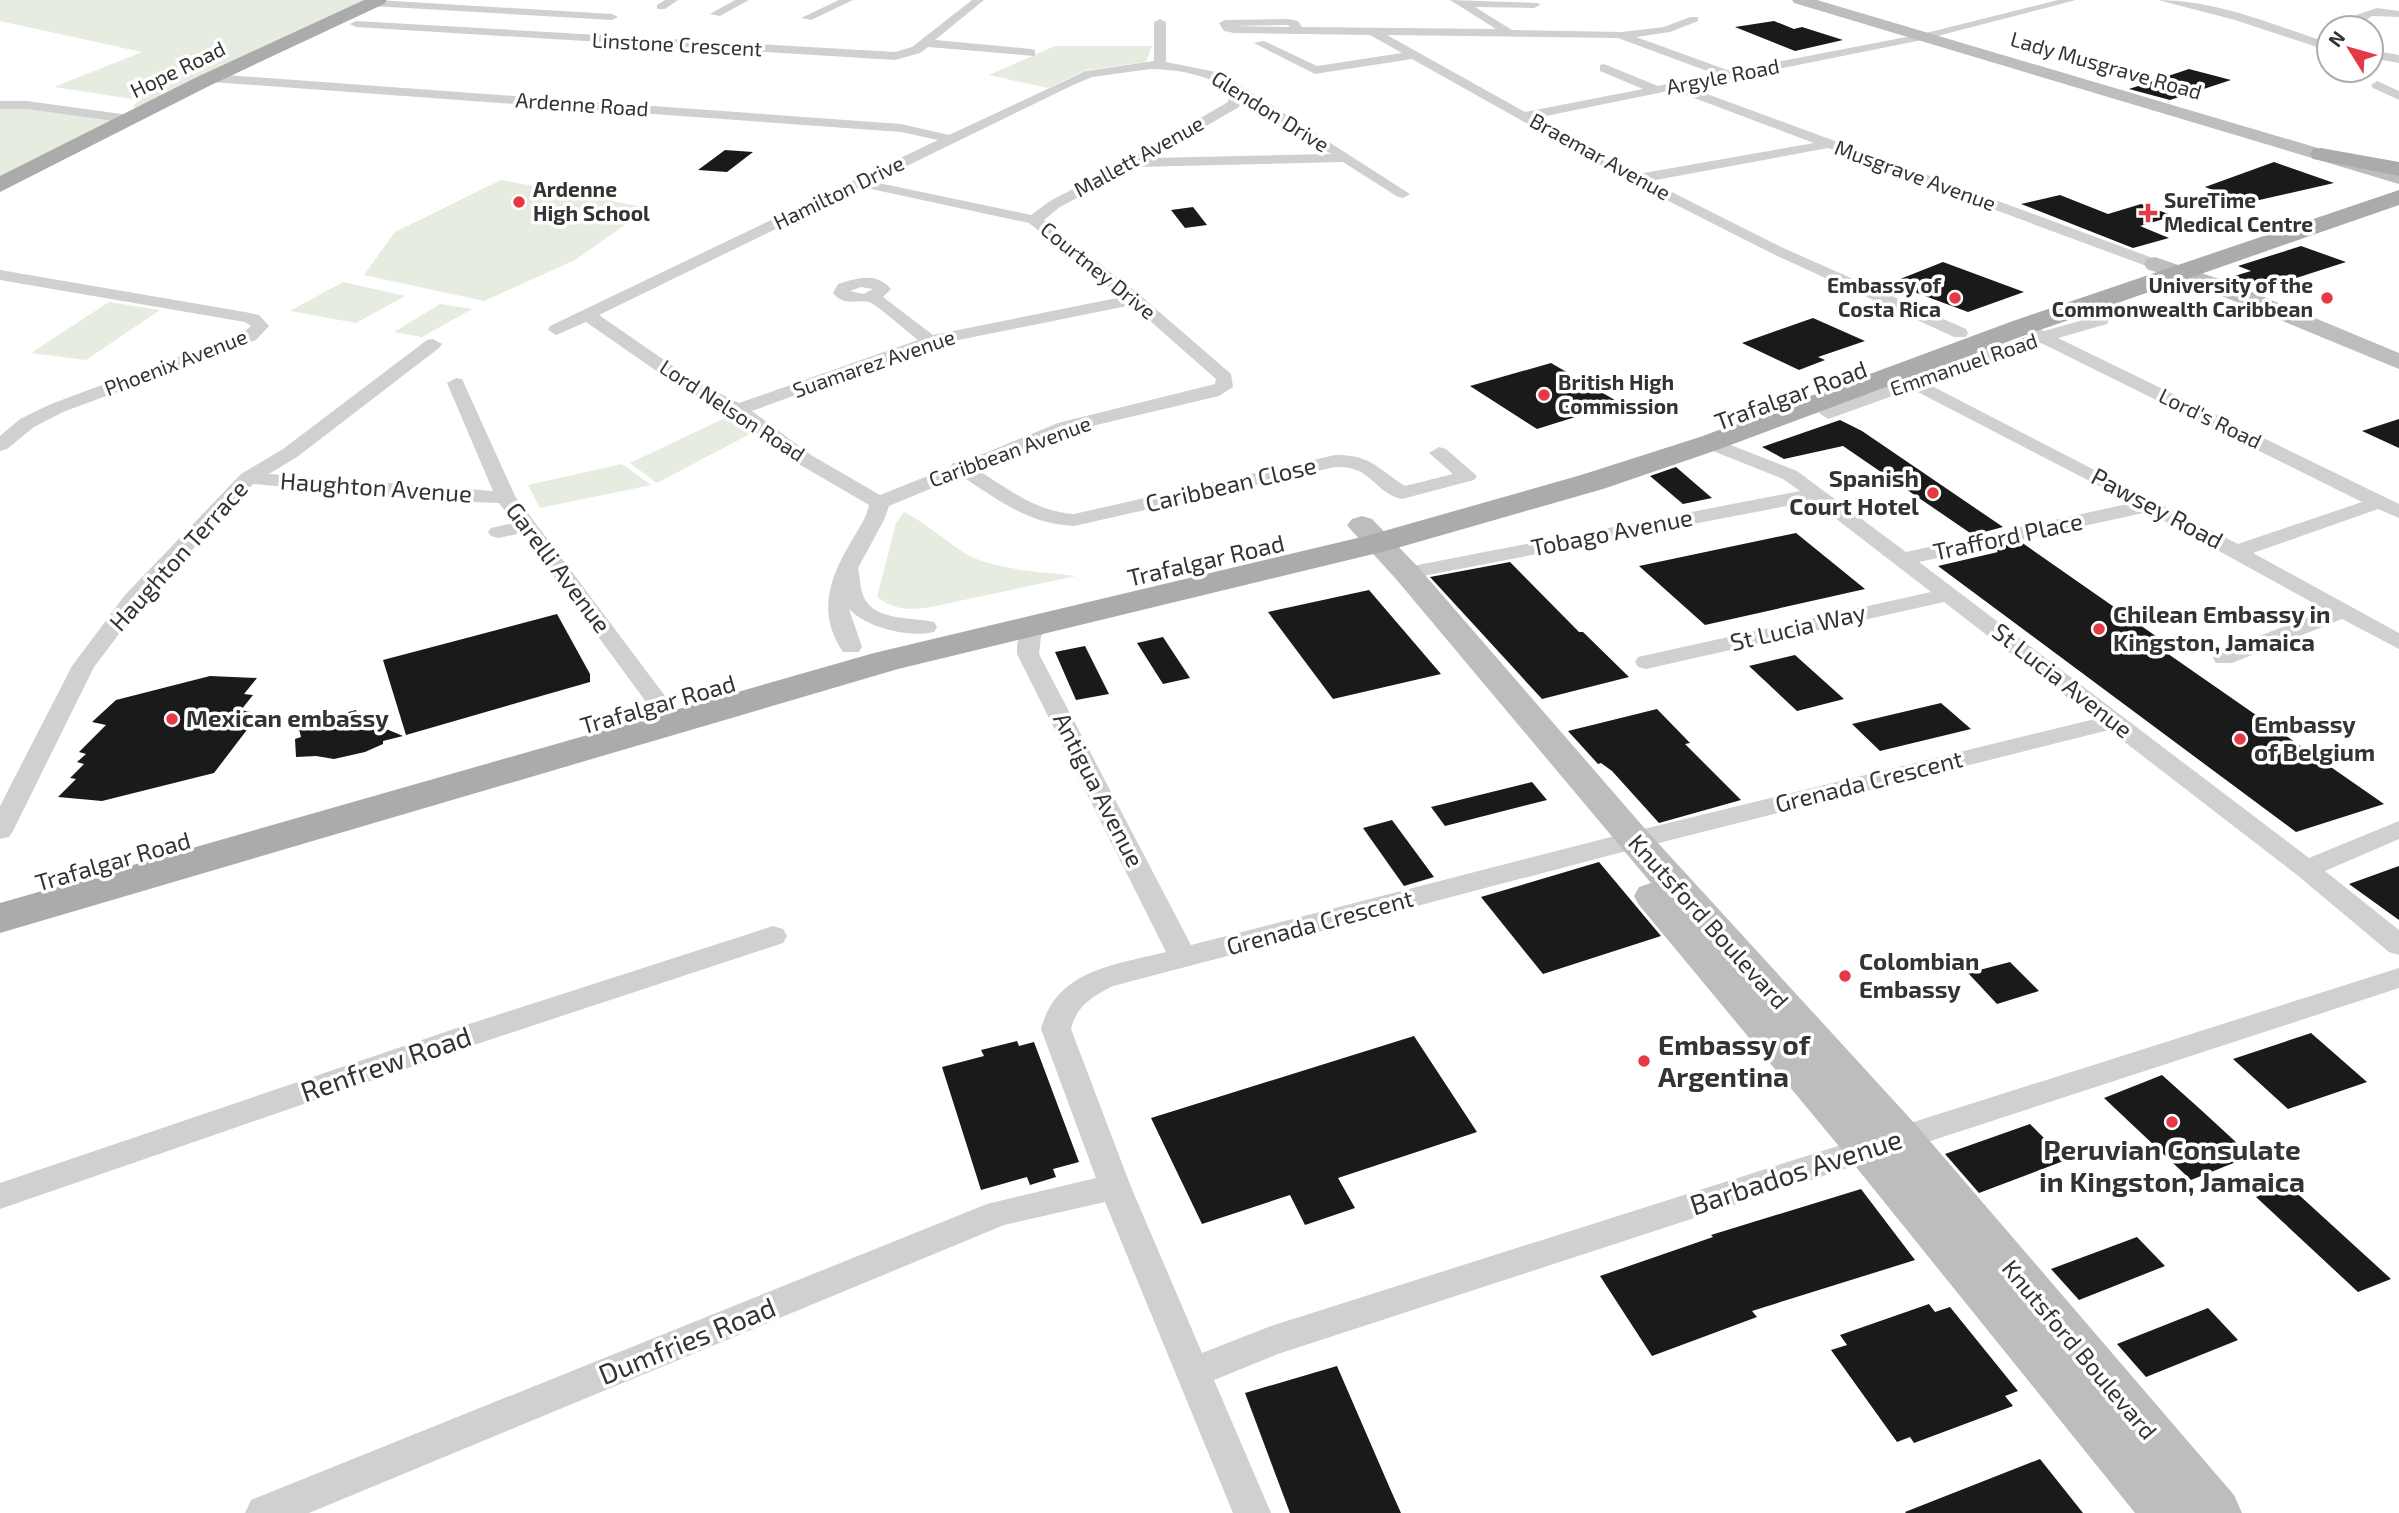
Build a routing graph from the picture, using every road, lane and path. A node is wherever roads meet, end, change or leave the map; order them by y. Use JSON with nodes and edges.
{"nodes":[{"id":1,"x":673,"y":0,"type":"edge"},
{"id":2,"x":744,"y":0,"type":"edge"},
{"id":3,"x":848,"y":0,"type":"edge"},
{"id":4,"x":979,"y":0,"type":"edge"},
{"id":5,"x":1800,"y":0,"type":"edge"},
{"id":6,"x":2071,"y":0,"type":"edge"},
{"id":7,"x":2163,"y":0,"type":"edge"},
{"id":8,"x":375,"y":1,"type":"edge"},
{"id":9,"x":1458,"y":2,"type":"edge"},
{"id":10,"x":1534,"y":5,"type":"dead end"},
{"id":11,"x":660,"y":7,"type":"dead end"},
{"id":12,"x":716,"y":14,"type":"dead end"},
{"id":13,"x":2362,"y":14,"type":"edge"},
{"id":14,"x":2399,"y":15,"type":"edge"},
{"id":15,"x":612,"y":17,"type":"dead end"},
{"id":16,"x":807,"y":18,"type":"dead end"},
{"id":17,"x":1694,"y":19,"type":"dead end"},
{"id":18,"x":1160,"y":22,"type":"dead end"},
{"id":19,"x":356,"y":24,"type":"dead end"},
{"id":20,"x":1297,"y":29,"type":"junction"},
{"id":21,"x":1371,"y":31,"type":"junction"},
{"id":22,"x":1510,"y":33,"type":"junction"},
{"id":23,"x":1622,"y":36,"type":"junction"},
{"id":24,"x":1922,"y":37,"type":"junction"},
{"id":25,"x":927,"y":43,"type":"junction"},
{"id":26,"x":1261,"y":43,"type":"dead end"},
{"id":27,"x":2315,"y":43,"type":"edge"},
{"id":28,"x":1031,"y":52,"type":"dead end"},
{"id":29,"x":1415,"y":55,"type":"junction"},
{"id":30,"x":1160,"y":65,"type":"junction"},
{"id":31,"x":1126,"y":67,"type":"joint"},
{"id":32,"x":1604,"y":68,"type":"dead end"},
{"id":33,"x":1689,"y":70,"type":"dead end"},
{"id":34,"x":1728,"y":76,"type":"junction"},
{"id":35,"x":211,"y":78,"type":"junction"},
{"id":36,"x":1632,"y":80,"type":"junction"},
{"id":37,"x":2377,"y":85,"type":"dead end"},
{"id":38,"x":1675,"y":87,"type":"junction"},
{"id":39,"x":1236,"y":90,"type":"junction"},
{"id":40,"x":1657,"y":90,"type":"junction"},
{"id":41,"x":2399,"y":96,"type":"edge"},
{"id":42,"x":0,"y":105,"type":"edge"},
{"id":43,"x":1524,"y":116,"type":"junction"},
{"id":44,"x":129,"y":119,"type":"junction"},
{"id":45,"x":951,"y":139,"type":"junction"},
{"id":46,"x":1830,"y":144,"type":"junction"},
{"id":47,"x":2321,"y":154,"type":"junction"},
{"id":48,"x":1344,"y":159,"type":"junction"},
{"id":49,"x":1133,"y":163,"type":"junction"},
{"id":50,"x":2369,"y":169,"type":"junction"},
{"id":51,"x":2399,"y":169,"type":"edge"},
{"id":52,"x":2399,"y":178,"type":"edge"},
{"id":53,"x":1636,"y":179,"type":"junction"},
{"id":54,"x":861,"y":183,"type":"junction"},
{"id":55,"x":0,"y":185,"type":"edge"},
{"id":56,"x":2399,"y":187,"type":"edge"},
{"id":57,"x":1402,"y":194,"type":"dead end"},
{"id":58,"x":2370,"y":196,"type":"junction"},
{"id":59,"x":2399,"y":197,"type":"edge"},
{"id":60,"x":1034,"y":219,"type":"junction"},
{"id":61,"x":2168,"y":269,"type":"junction"},
{"id":62,"x":0,"y":275,"type":"edge"},
{"id":63,"x":872,"y":297,"type":"dead end"},
{"id":64,"x":1135,"y":299,"type":"junction"},
{"id":65,"x":590,"y":314,"type":"junction"},
{"id":66,"x":2101,"y":320,"type":"dead end"},
{"id":67,"x":556,"y":330,"type":"dead end"},
{"id":68,"x":2032,"y":332,"type":"junction"},
{"id":69,"x":1960,"y":333,"type":"junction"},
{"id":70,"x":930,"y":341,"type":"junction"},
{"id":71,"x":433,"y":344,"type":"dead end"},
{"id":72,"x":2399,"y":362,"type":"edge"},
{"id":73,"x":1911,"y":382,"type":"junction"},
{"id":74,"x":456,"y":383,"type":"dead end"},
{"id":75,"x":1224,"y":387,"type":"joint"},
{"id":76,"x":738,"y":410,"type":"junction"},
{"id":77,"x":1828,"y":413,"type":"dead end"},
{"id":78,"x":1710,"y":443,"type":"junction"},
{"id":79,"x":0,"y":445,"type":"edge"},
{"id":80,"x":1439,"y":453,"type":"dead end"},
{"id":81,"x":960,"y":467,"type":"junction"},
{"id":82,"x":248,"y":478,"type":"junction"},
{"id":83,"x":1817,"y":494,"type":"junction"},
{"id":84,"x":505,"y":497,"type":"junction"},
{"id":85,"x":2380,"y":502,"type":"junction"},
{"id":86,"x":879,"y":503,"type":"junction"},
{"id":87,"x":2151,"y":505,"type":"junction"},
{"id":88,"x":2399,"y":512,"type":"edge"},
{"id":89,"x":527,"y":526,"type":"junction"},
{"id":90,"x":498,"y":532,"type":"dead end"},
{"id":91,"x":1376,"y":550,"type":"junction"},
{"id":92,"x":2236,"y":552,"type":"junction"},
{"id":93,"x":1905,"y":559,"type":"junction"},
{"id":94,"x":847,"y":568,"type":"junction"},
{"id":95,"x":1950,"y":594,"type":"junction"},
{"id":96,"x":2344,"y":611,"type":"junction"},
{"id":97,"x":1041,"y":624,"type":"junction"},
{"id":98,"x":926,"y":627,"type":"junction"},
{"id":99,"x":2399,"y":642,"type":"edge"},
{"id":100,"x":851,"y":647,"type":"junction"},
{"id":101,"x":2224,"y":658,"type":"dead end"},
{"id":102,"x":887,"y":661,"type":"junction"},
{"id":103,"x":1646,"y":662,"type":"dead end"},
{"id":104,"x":660,"y":705,"type":"junction"},
{"id":105,"x":2115,"y":722,"type":"junction"},
{"id":106,"x":2399,"y":829,"type":"edge"},
{"id":107,"x":0,"y":831,"type":"edge"},
{"id":108,"x":1622,"y":843,"type":"junction"},
{"id":109,"x":2306,"y":869,"type":"junction"},
{"id":110,"x":0,"y":895,"type":"edge"},
{"id":111,"x":0,"y":918,"type":"edge"},
{"id":112,"x":773,"y":936,"type":"dead end"},
{"id":113,"x":2399,"y":945,"type":"edge"},
{"id":114,"x":1184,"y":959,"type":"junction"},
{"id":115,"x":2399,"y":978,"type":"edge"},
{"id":116,"x":1885,"y":1143,"type":"junction"},
{"id":117,"x":1115,"y":1187,"type":"junction"},
{"id":118,"x":0,"y":1196,"type":"edge"},
{"id":119,"x":1194,"y":1371,"type":"junction"},
{"id":120,"x":264,"y":1513,"type":"edge"},
{"id":121,"x":1252,"y":1513,"type":"edge"},
{"id":122,"x":2169,"y":1513,"type":"edge"},
{"id":123,"x":2215,"y":1513,"type":"edge"}],
"edges":[{"from":1,"to":11,"type":"street"},
{"from":2,"to":12,"type":"street"},
{"from":3,"to":16,"type":"street"},
{"from":4,"to":25,"type":"street","name":"Linstone Crescent"},
{"from":5,"to":24,"type":"main road","name":"Lady Musgrave Road"},
{"from":6,"to":24,"type":"street","name":"Argyle Road"},
{"from":7,"to":27,"type":"street"},
{"from":8,"to":15,"type":"street"},
{"from":8,"to":35,"type":"main road","name":"Hope Road"},
{"from":9,"to":10,"type":"street"},
{"from":9,"to":22,"type":"street"},
{"from":13,"to":14,"type":"street"},
{"from":17,"to":23,"type":"street"},
{"from":18,"to":30,"type":"street"},
{"from":19,"to":25,"type":"street","name":"Linstone Crescent"},
{"from":20,"to":20,"type":"street"},
{"from":20,"to":21,"type":"street"},
{"from":21,"to":22,"type":"street"},
{"from":21,"to":29,"type":"street","name":"Braemar Avenue"},
{"from":22,"to":23,"type":"street"},
{"from":23,"to":34,"type":"street"},
{"from":24,"to":34,"type":"street","name":"Argyle Road"},
{"from":24,"to":47,"type":"main road","name":"Lady Musgrave Road"},
{"from":25,"to":28,"type":"street"},
{"from":26,"to":29,"type":"street"},
{"from":29,"to":43,"type":"street","name":"Braemar Avenue"},
{"from":30,"to":31,"type":"street","name":"Glendon Drive"},
{"from":30,"to":39,"type":"street","name":"Glendon Drive"},
{"from":31,"to":45,"type":"street","name":"Hamilton Drive"},
{"from":32,"to":36,"type":"street"},
{"from":33,"to":36,"type":"street"},
{"from":34,"to":38,"type":"street","name":"Argyle Road"},
{"from":35,"to":44,"type":"main road","name":"Hope Road"},
{"from":35,"to":45,"type":"street","name":"Ardenne Road"},
{"from":36,"to":40,"type":"street"},
{"from":37,"to":41,"type":"street"},
{"from":38,"to":40,"type":"street","name":"Argyle Road"},
{"from":38,"to":46,"type":"street","name":"Musgrave Avenue"},
{"from":39,"to":48,"type":"street","name":"Glendon Drive"},
{"from":39,"to":49,"type":"street","name":"Mallett Avenue"},
{"from":40,"to":43,"type":"street","name":"Argyle Road"},
{"from":42,"to":44,"type":"street"},
{"from":43,"to":53,"type":"street","name":"Braemar Avenue"},
{"from":44,"to":55,"type":"main road","name":"Hope Road"},
{"from":45,"to":54,"type":"street","name":"Hamilton Drive"},
{"from":46,"to":53,"type":"street"},
{"from":46,"to":61,"type":"street","name":"Musgrave Avenue"},
{"from":47,"to":50,"type":"main road","name":"Lady Musgrave Road"},
{"from":47,"to":51,"type":"main road"},
{"from":48,"to":49,"type":"street"},
{"from":48,"to":57,"type":"street","name":"Glendon Drive"},
{"from":49,"to":60,"type":"street","name":"Mallett Avenue"},
{"from":50,"to":52,"type":"main road","name":"Lady Musgrave Road"},
{"from":50,"to":58,"type":"main road"},
{"from":53,"to":69,"type":"street","name":"Braemar Avenue"},
{"from":54,"to":60,"type":"street","name":"Courtney Drive"},
{"from":54,"to":65,"type":"street","name":"Hamilton Drive"},
{"from":56,"to":58,"type":"main road","name":"Trafalgar Road"},
{"from":58,"to":61,"type":"main road","name":"Trafalgar Road"},
{"from":59,"to":61,"type":"main road","name":"Trafalgar Road"},
{"from":60,"to":64,"type":"street","name":"Courtney Drive"},
{"from":61,"to":68,"type":"main road","name":"Trafalgar Road"},
{"from":61,"to":69,"type":"main road","name":"Trafalgar Road"},
{"from":61,"to":72,"type":"main road"},
{"from":62,"to":79,"type":"street","name":"Phoenix Avenue"},
{"from":63,"to":70,"type":"street"},
{"from":64,"to":70,"type":"street","name":"Suamarez Avenue"},
{"from":64,"to":75,"type":"street","name":"Courtney Drive"},
{"from":65,"to":67,"type":"street","name":"Hamilton Drive"},
{"from":65,"to":76,"type":"street","name":"Lord Nelson Road"},
{"from":66,"to":68,"type":"street","name":"Emmanuel Road"},
{"from":68,"to":73,"type":"street","name":"Emmanuel Road"},
{"from":68,"to":78,"type":"main road","name":"Trafalgar Road"},
{"from":68,"to":85,"type":"street","name":"Lord's Road"},
{"from":69,"to":91,"type":"main road","name":"Trafalgar Road"},
{"from":70,"to":76,"type":"street","name":"Suamarez Avenue"},
{"from":71,"to":82,"type":"street","name":"Haughton Terrace"},
{"from":73,"to":77,"type":"street","name":"Emmanuel Road"},
{"from":73,"to":87,"type":"street","name":"Pawsey Road"},
{"from":74,"to":84,"type":"street","name":"Garelli Avenue"},
{"from":75,"to":81,"type":"street","name":"Caribbean Avenue"},
{"from":76,"to":86,"type":"street","name":"Lord Nelson Road"},
{"from":78,"to":83,"type":"street","name":"St Lucia Avenue"},
{"from":78,"to":91,"type":"main road","name":"Trafalgar Road"},
{"from":80,"to":81,"type":"street","name":"Caribbean Close"},
{"from":81,"to":86,"type":"street","name":"Caribbean Avenue"},
{"from":82,"to":84,"type":"street","name":"Haughton Avenue"},
{"from":82,"to":107,"type":"street","name":"Haughton Terrace"},
{"from":83,"to":91,"type":"street","name":"Tobago Avenue"},
{"from":83,"to":93,"type":"street","name":"St Lucia Avenue"},
{"from":84,"to":89,"type":"street","name":"Garelli Avenue"},
{"from":85,"to":88,"type":"street","name":"Lord's Road"},
{"from":85,"to":92,"type":"street"},
{"from":86,"to":94,"type":"street"},
{"from":87,"to":92,"type":"street","name":"Pawsey Road"},
{"from":87,"to":93,"type":"street","name":"Trafford Place"},
{"from":89,"to":90,"type":"street"},
{"from":89,"to":104,"type":"street","name":"Garelli Avenue"},
{"from":91,"to":97,"type":"main road","name":"Trafalgar Road"},
{"from":91,"to":98,"type":"main road","name":"Trafalgar Road"},
{"from":91,"to":108,"type":"main road","name":"Knutsford Boulevard"},
{"from":92,"to":96,"type":"street","name":"Pawsey Road"},
{"from":93,"to":95,"type":"street","name":"St Lucia Avenue"},
{"from":94,"to":98,"type":"street"},
{"from":94,"to":100,"type":"street"},
{"from":95,"to":103,"type":"street","name":"St Lucia Way"},
{"from":95,"to":105,"type":"street","name":"St Lucia Avenue"},
{"from":96,"to":99,"type":"street","name":"Pawsey Road"},
{"from":96,"to":101,"type":"street"},
{"from":97,"to":102,"type":"main road","name":"Trafalgar Road"},
{"from":97,"to":114,"type":"street","name":"Antigua Avenue"},
{"from":98,"to":100,"type":"main road","name":"Trafalgar Road"},
{"from":100,"to":102,"type":"main road"},
{"from":100,"to":104,"type":"main road","name":"Trafalgar Road"},
{"from":102,"to":111,"type":"main road","name":"Trafalgar Road"},
{"from":104,"to":110,"type":"main road","name":"Trafalgar Road"},
{"from":105,"to":108,"type":"street","name":"Grenada Crescent"},
{"from":105,"to":109,"type":"street","name":"St Lucia Avenue"},
{"from":106,"to":109,"type":"street"},
{"from":108,"to":114,"type":"street","name":"Grenada Crescent"},
{"from":108,"to":116,"type":"main road","name":"Knutsford Boulevard"},
{"from":109,"to":113,"type":"street","name":"St Lucia Avenue"},
{"from":112,"to":118,"type":"street","name":"Renfrew Road"},
{"from":114,"to":117,"type":"street","name":"Grenada Crescent"},
{"from":115,"to":116,"type":"street","name":"Barbados Avenue"},
{"from":116,"to":119,"type":"street","name":"Barbados Avenue"},
{"from":116,"to":122,"type":"main road","name":"Knutsford Boulevard"},
{"from":116,"to":123,"type":"main road","name":"Knutsford Boulevard"},
{"from":117,"to":119,"type":"street","name":"Grenada Crescent"},
{"from":117,"to":120,"type":"street","name":"Dumfries Road"},
{"from":119,"to":121,"type":"street","name":"Grenada Crescent"}]}
